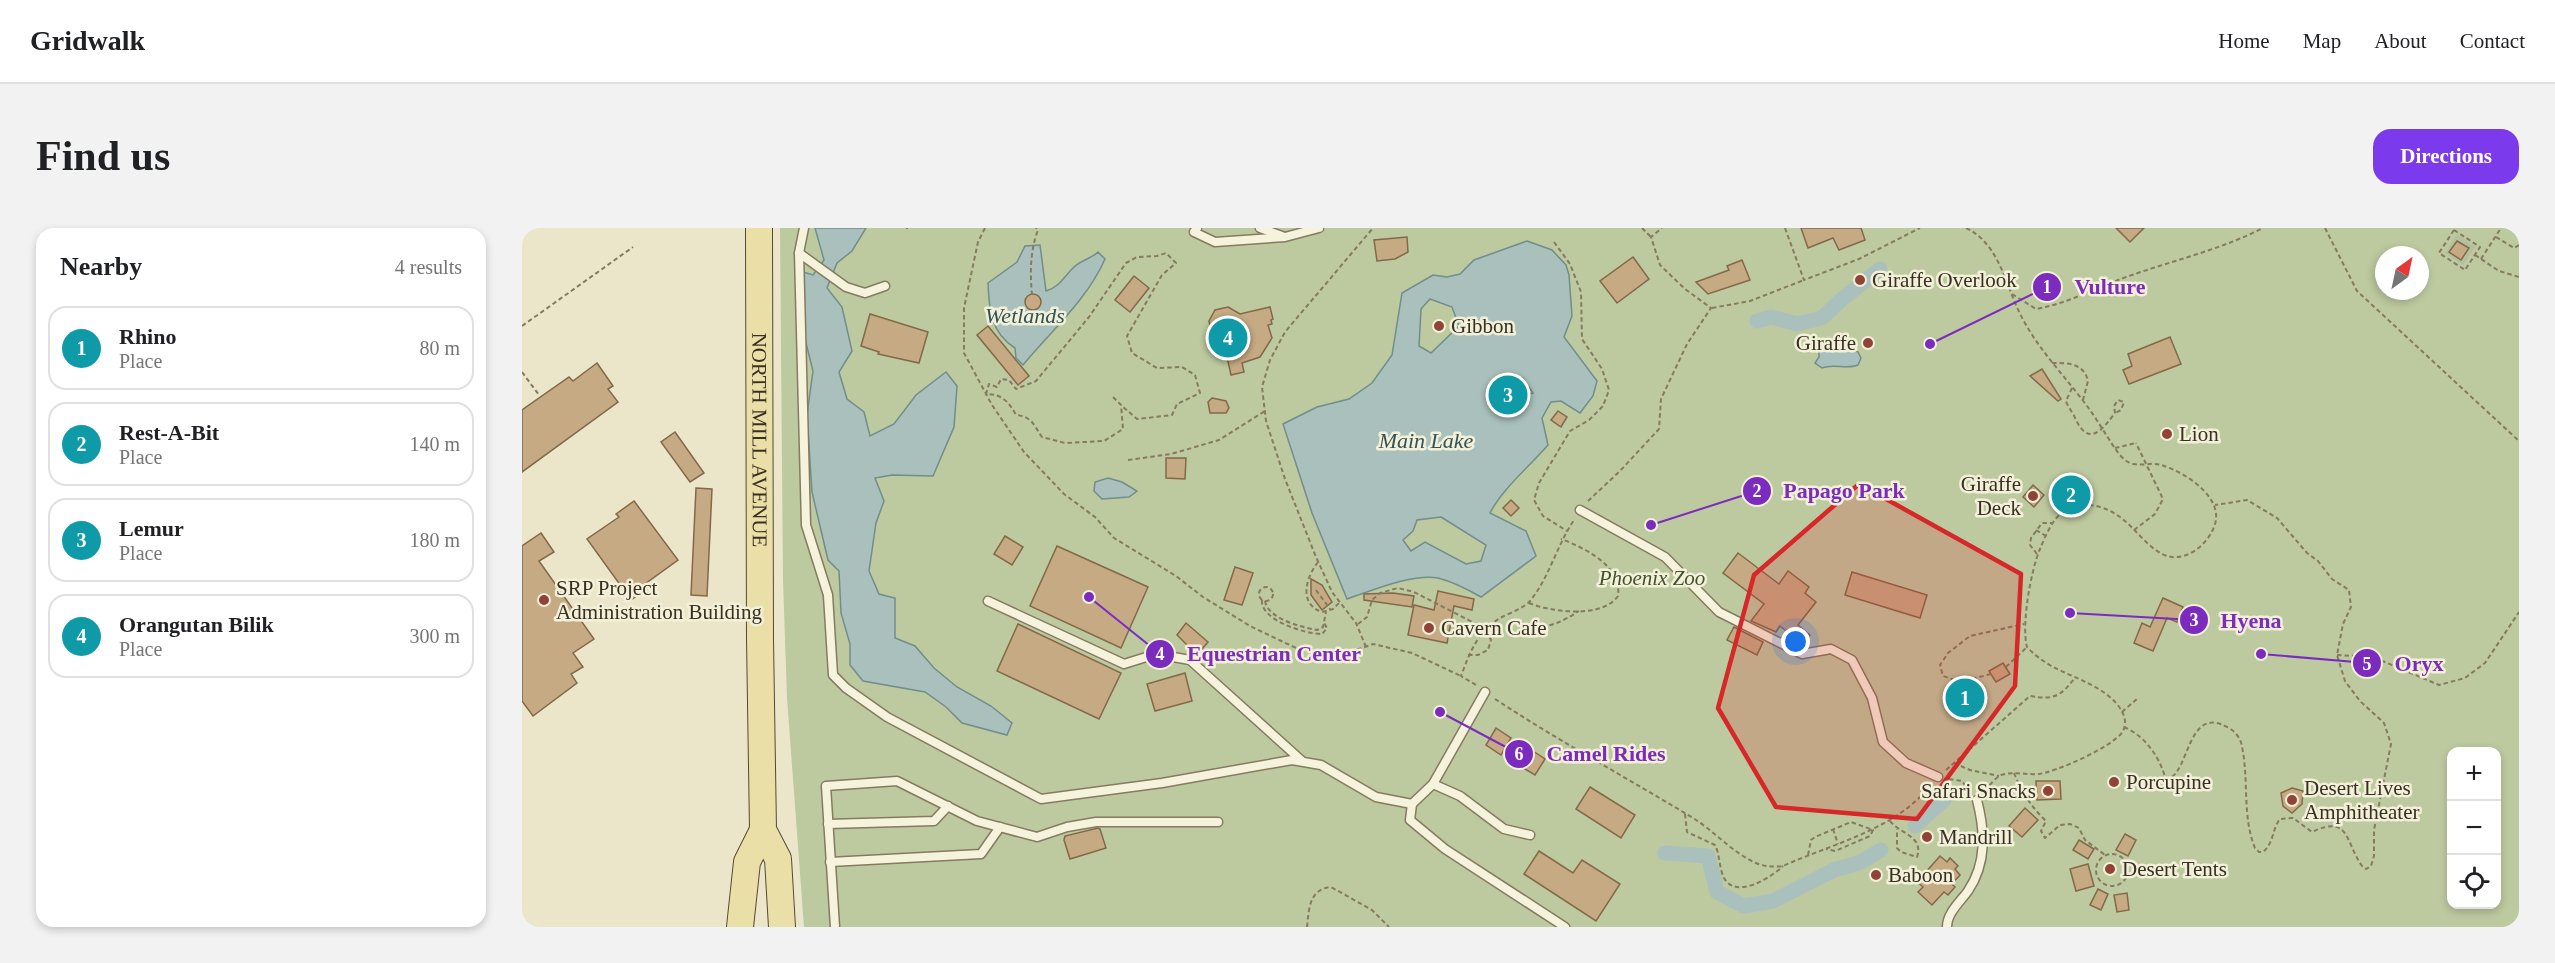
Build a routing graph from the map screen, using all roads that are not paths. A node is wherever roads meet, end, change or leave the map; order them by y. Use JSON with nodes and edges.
{"nodes":[{"id":1,"x":759,"y":228,"type":"edge"},
{"id":2,"x":804,"y":228,"type":"edge"},
{"id":3,"x":1197,"y":228,"type":"edge"},
{"id":4,"x":1260,"y":228,"type":"edge"},
{"id":5,"x":1319,"y":228,"type":"edge"},
{"id":6,"x":1285,"y":237,"type":"junction"},
{"id":7,"x":800,"y":253,"type":"junction"},
{"id":8,"x":885,"y":286,"type":"dead end"},
{"id":9,"x":1580,"y":510,"type":"road end"},
{"id":10,"x":988,"y":601,"type":"dead end"},
{"id":11,"x":1485,"y":692,"type":"road end"},
{"id":12,"x":1302,"y":761,"type":"junction"},
{"id":13,"x":1938,"y":777,"type":"road end"},
{"id":14,"x":1433,"y":784,"type":"junction"},
{"id":15,"x":1977,"y":800,"type":"road end"},
{"id":16,"x":1412,"y":804,"type":"junction"},
{"id":17,"x":948,"y":806,"type":"junction"},
{"id":18,"x":1218,"y":822,"type":"dead end"},
{"id":19,"x":828,"y":824,"type":"junction"},
{"id":20,"x":1000,"y":827,"type":"junction"},
{"id":21,"x":763,"y":830,"type":"junction"},
{"id":22,"x":1530,"y":835,"type":"dead end"},
{"id":23,"x":830,"y":862,"type":"junction"},
{"id":24,"x":740,"y":927,"type":"edge"},
{"id":25,"x":782,"y":927,"type":"edge"},
{"id":26,"x":834,"y":927,"type":"edge"},
{"id":27,"x":1565,"y":927,"type":"edge"},
{"id":28,"x":1947,"y":927,"type":"edge"}],
"edges":[{"from":1,"to":21,"type":"main road","name":"NORTH MILL AVENUE"},
{"from":2,"to":7,"type":"lane"},
{"from":3,"to":6,"type":"lane"},
{"from":4,"to":6,"type":"lane"},
{"from":5,"to":6,"type":"lane"},
{"from":7,"to":8,"type":"lane"},
{"from":7,"to":12,"type":"lane"},
{"from":9,"to":13,"type":"lane"},
{"from":10,"to":12,"type":"lane"},
{"from":11,"to":14,"type":"lane"},
{"from":12,"to":16,"type":"lane"},
{"from":14,"to":16,"type":"lane"},
{"from":14,"to":22,"type":"lane"},
{"from":15,"to":28,"type":"lane"},
{"from":16,"to":27,"type":"lane"},
{"from":17,"to":19,"type":"lane"},
{"from":17,"to":19,"type":"lane"},
{"from":17,"to":20,"type":"lane"},
{"from":18,"to":20,"type":"lane"},
{"from":19,"to":23,"type":"lane"},
{"from":20,"to":23,"type":"lane"},
{"from":21,"to":24,"type":"main road","name":"NORTH MILL AVENUE"},
{"from":21,"to":25,"type":"main road","name":"NORTH MILL AVENUE"},
{"from":23,"to":26,"type":"lane"}]}
